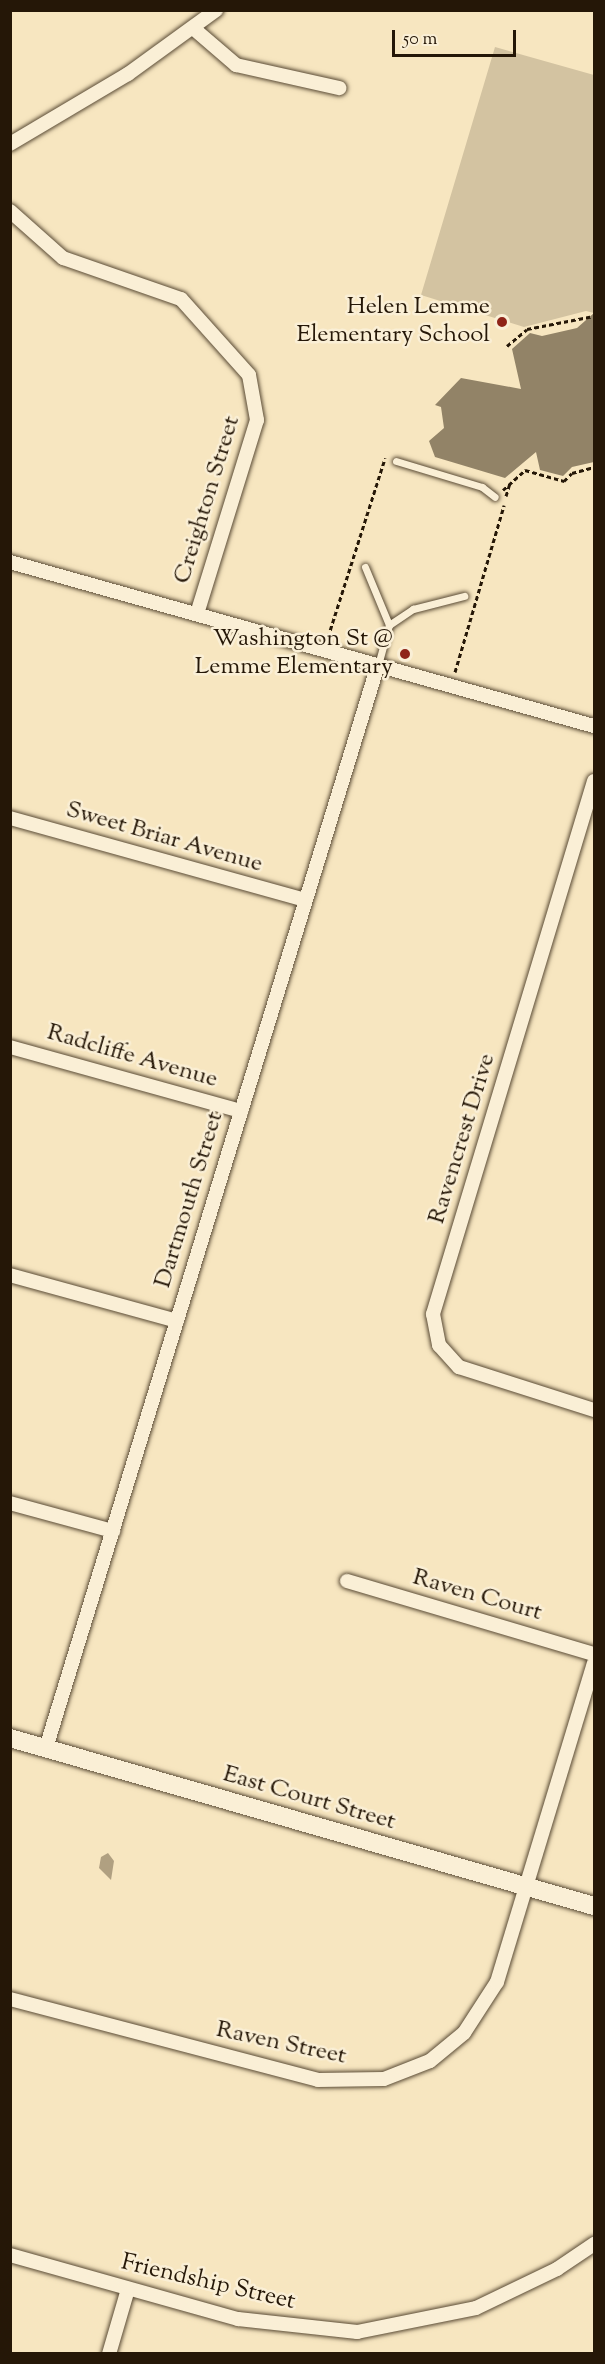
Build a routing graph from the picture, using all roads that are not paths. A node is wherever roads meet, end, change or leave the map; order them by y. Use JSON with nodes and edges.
{"nodes":[{"id":1,"x":216,"y":10,"type":"edge"},
{"id":2,"x":193,"y":28,"type":"junction"},
{"id":3,"x":339,"y":88,"type":"dead end"},
{"id":4,"x":10,"y":144,"type":"edge"},
{"id":5,"x":10,"y":211,"type":"edge"},
{"id":6,"x":396,"y":461,"type":"road end"},
{"id":7,"x":495,"y":497,"type":"road end"},
{"id":8,"x":10,"y":562,"type":"edge"},
{"id":9,"x":365,"y":567,"type":"dead end"},
{"id":10,"x":464,"y":596,"type":"dead end"},
{"id":11,"x":197,"y":614,"type":"junction"},
{"id":12,"x":389,"y":625,"type":"junction"},
{"id":13,"x":378,"y":665,"type":"junction"},
{"id":14,"x":594,"y":726,"type":"edge"},
{"id":15,"x":594,"y":781,"type":"edge"},
{"id":16,"x":10,"y":818,"type":"edge"},
{"id":17,"x":306,"y":900,"type":"junction"},
{"id":18,"x":10,"y":1047,"type":"edge"},
{"id":19,"x":241,"y":1111,"type":"junction"},
{"id":20,"x":10,"y":1275,"type":"edge"},
{"id":21,"x":177,"y":1321,"type":"junction"},
{"id":22,"x":594,"y":1410,"type":"edge"},
{"id":23,"x":10,"y":1503,"type":"edge"},
{"id":24,"x":112,"y":1531,"type":"junction"},
{"id":25,"x":347,"y":1581,"type":"dead end"},
{"id":26,"x":594,"y":1654,"type":"edge"},
{"id":27,"x":594,"y":1663,"type":"edge"},
{"id":28,"x":10,"y":1738,"type":"edge"},
{"id":29,"x":46,"y":1748,"type":"junction"},
{"id":30,"x":526,"y":1886,"type":"junction"},
{"id":31,"x":594,"y":1906,"type":"edge"},
{"id":32,"x":10,"y":1999,"type":"edge"},
{"id":33,"x":594,"y":2244,"type":"edge"},
{"id":34,"x":10,"y":2255,"type":"edge"},
{"id":35,"x":128,"y":2289,"type":"junction"},
{"id":36,"x":109,"y":2354,"type":"edge"}],
"edges":[{"from":1,"to":2,"type":"street"},
{"from":2,"to":3,"type":"street"},
{"from":2,"to":4,"type":"street"},
{"from":5,"to":11,"type":"street","name":"Creighton Street"},
{"from":6,"to":7,"type":"lane"},
{"from":8,"to":11,"type":"street"},
{"from":9,"to":12,"type":"lane"},
{"from":10,"to":12,"type":"lane"},
{"from":11,"to":13,"type":"street"},
{"from":12,"to":13,"type":"lane"},
{"from":13,"to":14,"type":"street"},
{"from":13,"to":17,"type":"street","name":"Dartmouth Street"},
{"from":15,"to":22,"type":"street","name":"Ravencrest Drive"},
{"from":16,"to":17,"type":"street","name":"Sweet Briar Avenue"},
{"from":17,"to":19,"type":"street","name":"Dartmouth Street"},
{"from":18,"to":19,"type":"street","name":"Radcliffe Avenue"},
{"from":19,"to":21,"type":"street","name":"Dartmouth Street"},
{"from":20,"to":21,"type":"street"},
{"from":21,"to":24,"type":"street","name":"Dartmouth Street"},
{"from":23,"to":24,"type":"street"},
{"from":24,"to":29,"type":"street","name":"Dartmouth Street"},
{"from":25,"to":26,"type":"street","name":"Raven Court"},
{"from":27,"to":30,"type":"street","name":"Raven Street"},
{"from":28,"to":29,"type":"street","name":"East Court Street"},
{"from":29,"to":30,"type":"street","name":"East Court Street"},
{"from":30,"to":31,"type":"street","name":"East Court Street"},
{"from":30,"to":32,"type":"street","name":"Raven Street"},
{"from":33,"to":35,"type":"street","name":"Friendship Street"},
{"from":34,"to":35,"type":"street","name":"Friendship Street"},
{"from":35,"to":36,"type":"street"}]}
